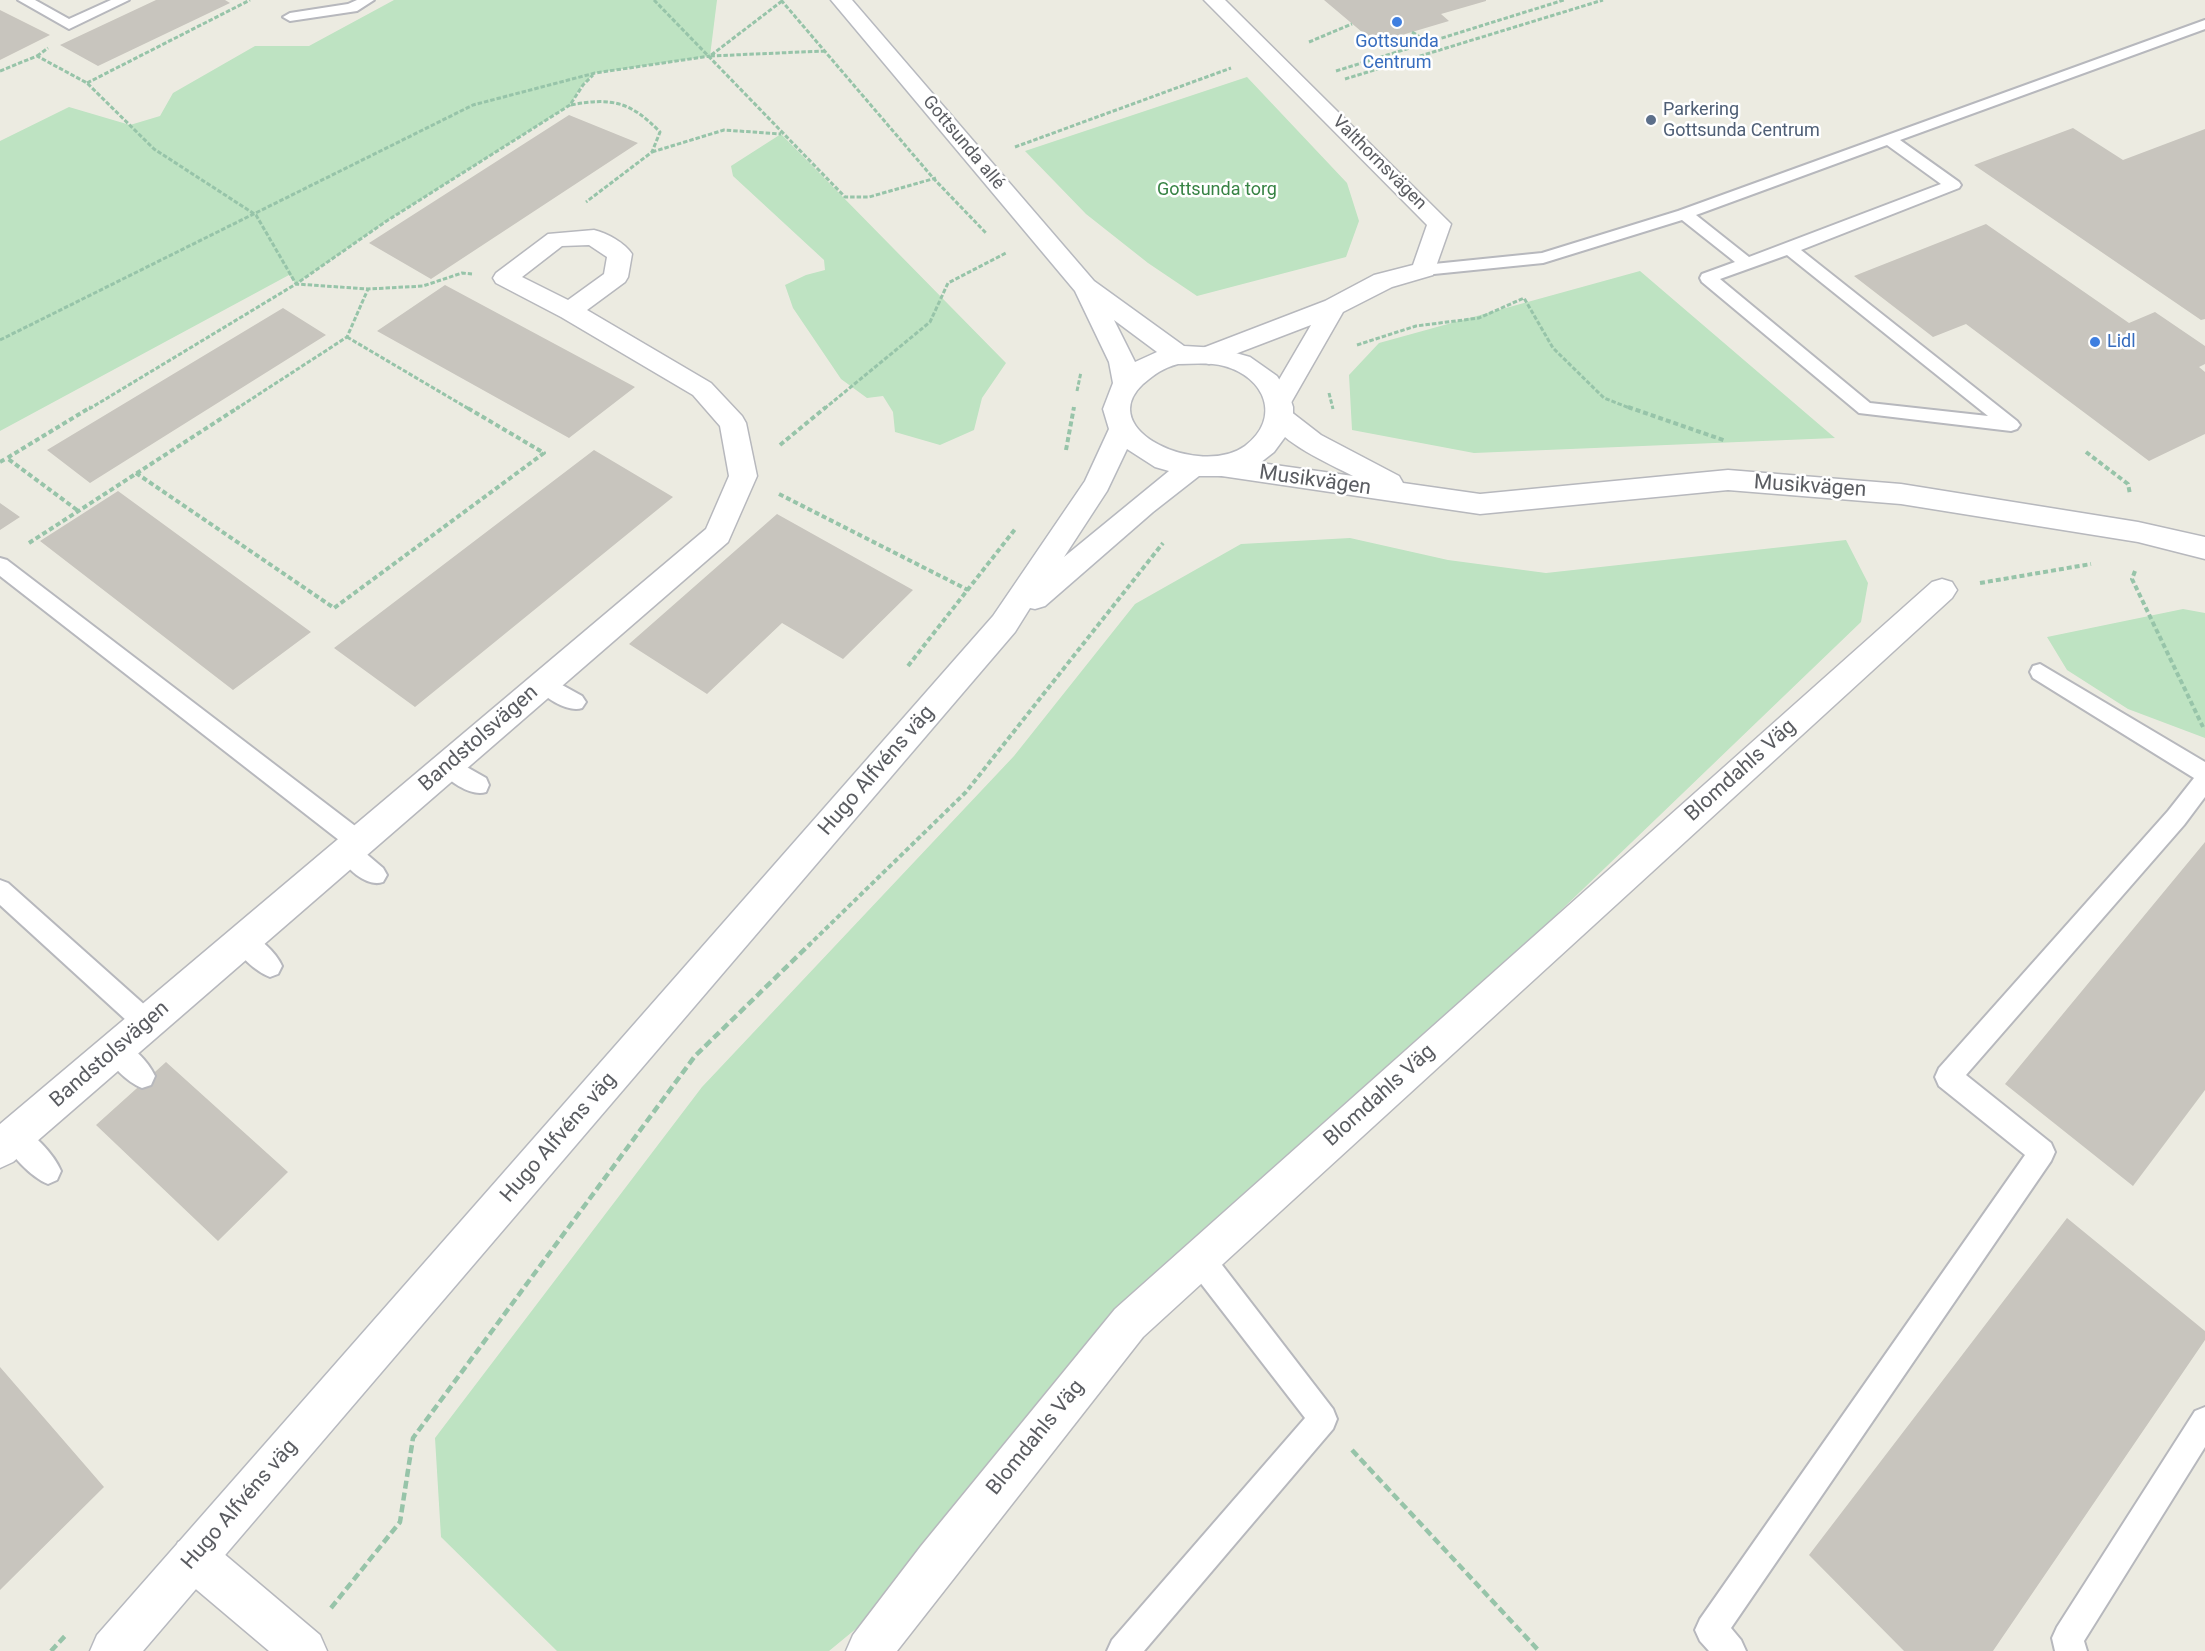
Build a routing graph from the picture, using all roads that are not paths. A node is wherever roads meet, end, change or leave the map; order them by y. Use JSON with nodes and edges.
{"nodes":[{"id":1,"x":25,"y":0,"type":"edge"},
{"id":2,"x":122,"y":0,"type":"edge"},
{"id":3,"x":367,"y":0,"type":"edge"},
{"id":4,"x":841,"y":0,"type":"edge"},
{"id":5,"x":1214,"y":0,"type":"edge"},
{"id":6,"x":290,"y":17,"type":"dead end"},
{"id":7,"x":2205,"y":24,"type":"edge"},
{"id":8,"x":1888,"y":140,"type":"junction"},
{"id":9,"x":1684,"y":214,"type":"junction"},
{"id":10,"x":1789,"y":249,"type":"junction"},
{"id":11,"x":1747,"y":263,"type":"junction"},
{"id":12,"x":1424,"y":270,"type":"junction"},
{"id":13,"x":1085,"y":287,"type":"junction"},
{"id":14,"x":1334,"y":307,"type":"junction"},
{"id":15,"x":570,"y":311,"type":"junction"},
{"id":16,"x":1178,"y":355,"type":"junction"},
{"id":17,"x":1209,"y":355,"type":"junction"},
{"id":18,"x":1126,"y":382,"type":"junction"},
{"id":19,"x":1280,"y":410,"type":"junction"},
{"id":20,"x":1122,"y":430,"type":"junction"},
{"id":21,"x":1205,"y":467,"type":"junction"},
{"id":22,"x":1412,"y":495,"type":"junction"},
{"id":23,"x":2205,"y":548,"type":"edge"},
{"id":24,"x":0,"y":565,"type":"edge"},
{"id":25,"x":1942,"y":590,"type":"road end"},
{"id":26,"x":1004,"y":624,"type":"junction"},
{"id":27,"x":2040,"y":672,"type":"dead end"},
{"id":28,"x":544,"y":683,"type":"junction"},
{"id":29,"x":575,"y":702,"type":"dead end"},
{"id":30,"x":448,"y":766,"type":"junction"},
{"id":31,"x":2205,"y":773,"type":"edge"},
{"id":32,"x":2205,"y":780,"type":"edge"},
{"id":33,"x":478,"y":785,"type":"dead end"},
{"id":34,"x":354,"y":847,"type":"junction"},
{"id":35,"x":375,"y":875,"type":"dead end"},
{"id":36,"x":0,"y":890,"type":"edge"},
{"id":37,"x":243,"y":942,"type":"junction"},
{"id":38,"x":270,"y":966,"type":"dead end"},
{"id":39,"x":147,"y":1023,"type":"junction"},
{"id":40,"x":116,"y":1050,"type":"junction"},
{"id":41,"x":142,"y":1077,"type":"dead end"},
{"id":42,"x":7,"y":1143,"type":"edge"},
{"id":43,"x":48,"y":1171,"type":"dead end"},
{"id":44,"x":1199,"y":1258,"type":"junction"},
{"id":45,"x":2205,"y":1421,"type":"edge"},
{"id":46,"x":194,"y":1558,"type":"junction"},
{"id":47,"x":302,"y":1649,"type":"edge"},
{"id":48,"x":112,"y":1651,"type":"edge"},
{"id":49,"x":869,"y":1651,"type":"edge"},
{"id":50,"x":1123,"y":1651,"type":"edge"},
{"id":51,"x":1730,"y":1651,"type":"edge"},
{"id":52,"x":2071,"y":1651,"type":"edge"}],
"edges":[{"from":1,"to":2,"type":"lane"},
{"from":3,"to":6,"type":"lane"},
{"from":4,"to":13,"type":"street","name":"Gottsunda allé"},
{"from":5,"to":12,"type":"street","name":"Valthornsvägen"},
{"from":7,"to":8,"type":"lane"},
{"from":8,"to":9,"type":"lane"},
{"from":8,"to":10,"type":"lane"},
{"from":9,"to":11,"type":"lane"},
{"from":9,"to":12,"type":"lane"},
{"from":10,"to":11,"type":"lane"},
{"from":10,"to":11,"type":"lane"},
{"from":12,"to":14,"type":"street"},
{"from":13,"to":16,"type":"street","name":"Gottsunda allé"},
{"from":13,"to":18,"type":"street","name":"Gottsunda allé"},
{"from":14,"to":17,"type":"street"},
{"from":14,"to":19,"type":"street"},
{"from":15,"to":15,"type":"street"},
{"from":15,"to":28,"type":"street","name":"Bandstolsvägen"},
{"from":16,"to":17,"type":"street"},
{"from":16,"to":18,"type":"street"},
{"from":17,"to":19,"type":"street"},
{"from":18,"to":20,"type":"street"},
{"from":19,"to":21,"type":"street"},
{"from":19,"to":22,"type":"street","name":"Musikvägen"},
{"from":20,"to":21,"type":"street"},
{"from":20,"to":26,"type":"street","name":"Hugo Alfvéns väg"},
{"from":21,"to":22,"type":"street","name":"Musikvägen"},
{"from":21,"to":26,"type":"street","name":"Hugo Alfvéns väg"},
{"from":22,"to":23,"type":"street","name":"Musikvägen"},
{"from":24,"to":34,"type":"lane"},
{"from":25,"to":44,"type":"street","name":"Blomdahls Väg"},
{"from":26,"to":46,"type":"street","name":"Hugo Alfvéns väg"},
{"from":27,"to":31,"type":"lane"},
{"from":28,"to":29,"type":"lane"},
{"from":28,"to":30,"type":"street","name":"Bandstolsvägen"},
{"from":30,"to":33,"type":"lane"},
{"from":30,"to":34,"type":"street","name":"Bandstolsvägen"},
{"from":32,"to":51,"type":"lane"},
{"from":34,"to":35,"type":"lane"},
{"from":34,"to":37,"type":"street","name":"Bandstolsvägen"},
{"from":36,"to":39,"type":"lane"},
{"from":37,"to":38,"type":"lane"},
{"from":37,"to":39,"type":"street","name":"Bandstolsvägen"},
{"from":39,"to":40,"type":"street","name":"Bandstolsvägen"},
{"from":40,"to":41,"type":"lane"},
{"from":40,"to":42,"type":"street","name":"Bandstolsvägen"},
{"from":42,"to":43,"type":"lane"},
{"from":44,"to":49,"type":"street","name":"Blomdahls Väg"},
{"from":44,"to":50,"type":"lane"},
{"from":45,"to":52,"type":"lane"},
{"from":46,"to":47,"type":"street"},
{"from":46,"to":48,"type":"street","name":"Hugo Alfvéns väg"}]}
